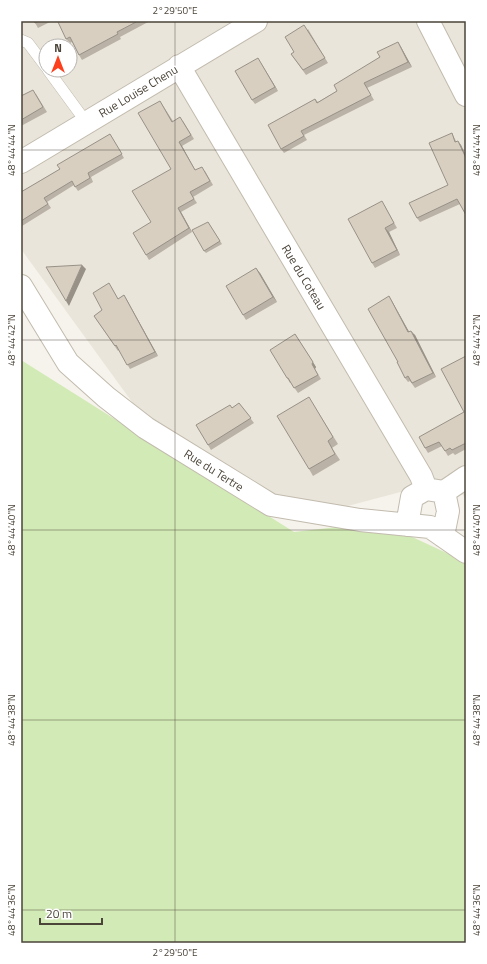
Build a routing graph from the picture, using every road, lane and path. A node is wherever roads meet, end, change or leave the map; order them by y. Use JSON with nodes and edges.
{"nodes":[{"id":1,"x":256,"y":21,"type":"edge"},
{"id":2,"x":428,"y":21,"type":"edge"},
{"id":3,"x":21,"y":40,"type":"edge"},
{"id":4,"x":38,"y":56,"type":"edge"},
{"id":5,"x":179,"y":66,"type":"junction"},
{"id":6,"x":54,"y":78,"type":"edge"},
{"id":7,"x":466,"y":95,"type":"edge"},
{"id":8,"x":86,"y":122,"type":"junction"},
{"id":9,"x":21,"y":162,"type":"edge"},
{"id":10,"x":21,"y":286,"type":"edge"},
{"id":11,"x":466,"y":476,"type":"edge"},
{"id":12,"x":435,"y":491,"type":"junction"},
{"id":13,"x":407,"y":525,"type":"junction"},
{"id":14,"x":442,"y":536,"type":"junction"},
{"id":15,"x":466,"y":552,"type":"edge"}],
"edges":[{"from":1,"to":5,"type":"street","name":"Rue Louise Chenu"},
{"from":2,"to":7,"type":"street"},
{"from":3,"to":4,"type":"lane"},
{"from":5,"to":8,"type":"street","name":"Rue Louise Chenu"},
{"from":5,"to":12,"type":"street","name":"Rue du Coteau"},
{"from":6,"to":8,"type":"lane"},
{"from":8,"to":9,"type":"street","name":"Rue Louise Chenu"},
{"from":10,"to":13,"type":"street","name":"Rue du Tertre"},
{"from":11,"to":12,"type":"street"},
{"from":12,"to":13,"type":"street"},
{"from":12,"to":14,"type":"street","name":"Rue du Coteau"},
{"from":13,"to":14,"type":"street","name":"Rue du Tertre"},
{"from":14,"to":15,"type":"street","name":"Rue du Tertre"}]}
